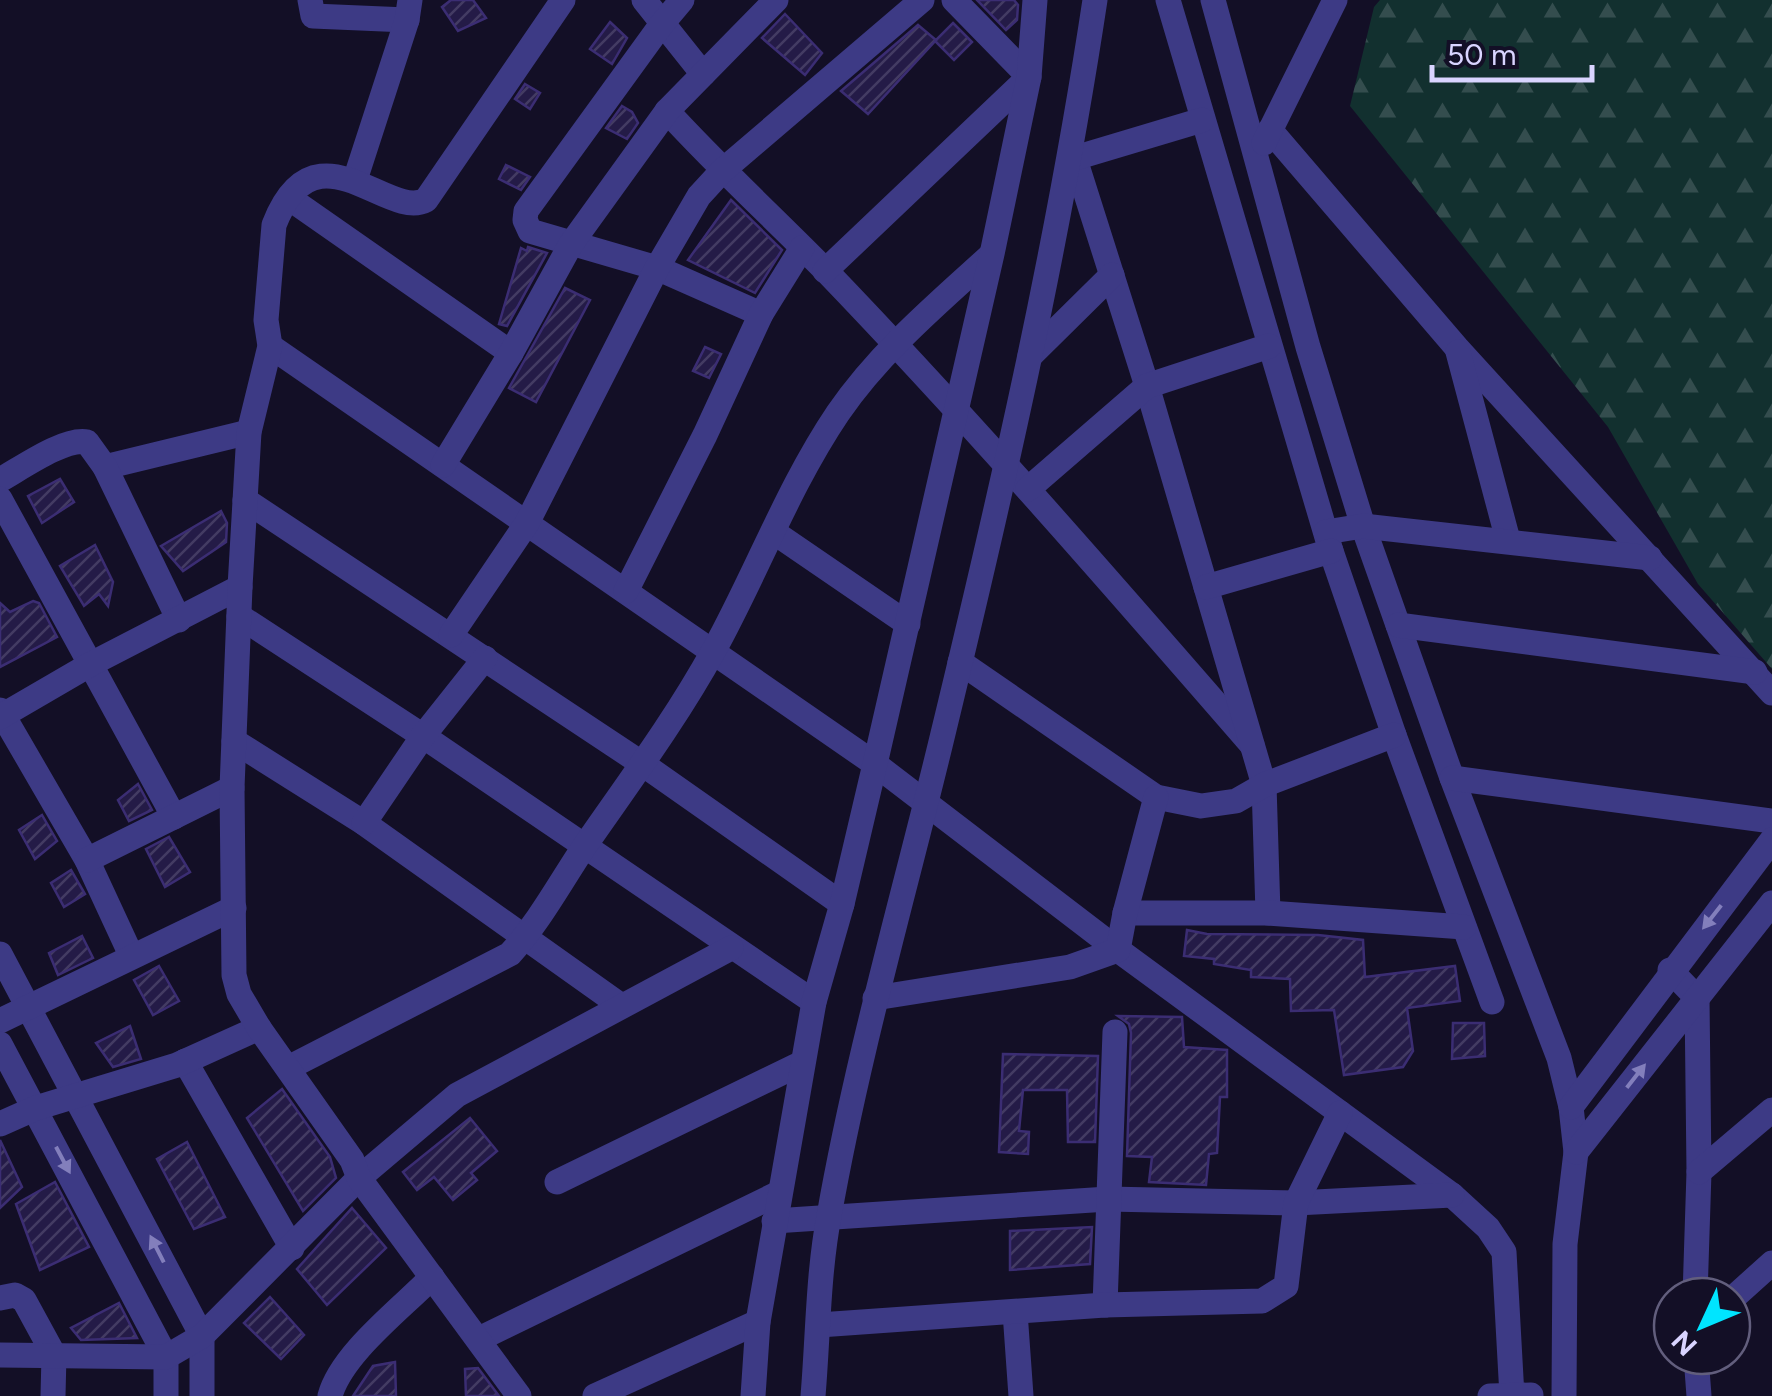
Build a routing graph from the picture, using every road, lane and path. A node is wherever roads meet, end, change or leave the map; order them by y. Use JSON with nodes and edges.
{"nodes":[{"id":1,"x":310,"y":0,"type":"edge"},
{"id":2,"x":563,"y":0,"type":"edge"},
{"id":3,"x":644,"y":0,"type":"edge"},
{"id":4,"x":682,"y":0,"type":"edge"},
{"id":5,"x":776,"y":0,"type":"edge"},
{"id":6,"x":922,"y":0,"type":"edge"},
{"id":7,"x":954,"y":0,"type":"edge"},
{"id":8,"x":1035,"y":0,"type":"edge"},
{"id":9,"x":1096,"y":0,"type":"edge"},
{"id":10,"x":1168,"y":0,"type":"edge"},
{"id":11,"x":1335,"y":0,"type":"edge"},
{"id":12,"x":1215,"y":2,"type":"edge"},
{"id":13,"x":412,"y":7,"type":"edge"},
{"id":14,"x":661,"y":24,"type":"junction"},
{"id":15,"x":703,"y":74,"type":"junction"},
{"id":16,"x":1029,"y":78,"type":"junction"},
{"id":17,"x":667,"y":111,"type":"junction"},
{"id":18,"x":1202,"y":120,"type":"junction"},
{"id":19,"x":1270,"y":130,"type":"junction"},
{"id":20,"x":1073,"y":156,"type":"junction"},
{"id":21,"x":1258,"y":158,"type":"junction"},
{"id":22,"x":722,"y":171,"type":"junction"},
{"id":23,"x":355,"y":180,"type":"junction"},
{"id":24,"x":289,"y":198,"type":"junction"},
{"id":25,"x":571,"y":244,"type":"junction"},
{"id":26,"x":802,"y":248,"type":"junction"},
{"id":27,"x":992,"y":254,"type":"junction"},
{"id":28,"x":657,"y":268,"type":"junction"},
{"id":29,"x":825,"y":271,"type":"junction"},
{"id":30,"x":1112,"y":275,"type":"junction"},
{"id":31,"x":761,"y":314,"type":"junction"},
{"id":32,"x":894,"y":344,"type":"junction"},
{"id":33,"x":270,"y":346,"type":"junction"},
{"id":34,"x":1269,"y":346,"type":"junction"},
{"id":35,"x":1457,"y":348,"type":"junction"},
{"id":36,"x":512,"y":353,"type":"junction"},
{"id":37,"x":1030,"y":356,"type":"junction"},
{"id":38,"x":1147,"y":386,"type":"junction"},
{"id":39,"x":956,"y":411,"type":"junction"},
{"id":40,"x":250,"y":432,"type":"junction"},
{"id":41,"x":443,"y":465,"type":"junction"},
{"id":42,"x":1006,"y":466,"type":"junction"},
{"id":43,"x":105,"y":467,"type":"junction"},
{"id":44,"x":0,"y":480,"type":"edge"},
{"id":45,"x":1028,"y":489,"type":"junction"},
{"id":46,"x":0,"y":500,"type":"edge"},
{"id":47,"x":245,"y":500,"type":"junction"},
{"id":48,"x":527,"y":523,"type":"junction"},
{"id":49,"x":1363,"y":526,"type":"junction"},
{"id":50,"x":775,"y":533,"type":"junction"},
{"id":51,"x":1508,"y":540,"type":"junction"},
{"id":52,"x":1328,"y":542,"type":"junction"},
{"id":53,"x":1650,"y":558,"type":"junction"},
{"id":54,"x":240,"y":587,"type":"junction"},
{"id":55,"x":1206,"y":587,"type":"junction"},
{"id":56,"x":626,"y":592,"type":"junction"},
{"id":57,"x":239,"y":616,"type":"junction"},
{"id":58,"x":180,"y":620,"type":"junction"},
{"id":59,"x":908,"y":624,"type":"junction"},
{"id":60,"x":1398,"y":625,"type":"junction"},
{"id":61,"x":452,"y":635,"type":"junction"},
{"id":62,"x":714,"y":652,"type":"junction"},
{"id":63,"x":485,"y":658,"type":"junction"},
{"id":64,"x":960,"y":662,"type":"junction"},
{"id":65,"x":92,"y":664,"type":"junction"},
{"id":66,"x":1754,"y":672,"type":"junction"},
{"id":67,"x":1772,"y":692,"type":"edge"},
{"id":68,"x":1,"y":714,"type":"edge"},
{"id":69,"x":1394,"y":735,"type":"junction"},
{"id":70,"x":423,"y":736,"type":"junction"},
{"id":71,"x":234,"y":741,"type":"junction"},
{"id":72,"x":1252,"y":745,"type":"junction"},
{"id":73,"x":875,"y":764,"type":"junction"},
{"id":74,"x":644,"y":765,"type":"junction"},
{"id":75,"x":1452,"y":778,"type":"junction"},
{"id":76,"x":1264,"y":785,"type":"junction"},
{"id":77,"x":232,"y":788,"type":"junction"},
{"id":78,"x":1156,"y":797,"type":"junction"},
{"id":79,"x":926,"y":802,"type":"junction"},
{"id":80,"x":174,"y":816,"type":"junction"},
{"id":81,"x":1772,"y":821,"type":"edge"},
{"id":82,"x":364,"y":823,"type":"junction"},
{"id":83,"x":1772,"y":840,"type":"edge"},
{"id":84,"x":585,"y":846,"type":"junction"},
{"id":85,"x":87,"y":860,"type":"junction"},
{"id":86,"x":1772,"y":903,"type":"edge"},
{"id":87,"x":842,"y":904,"type":"junction"},
{"id":88,"x":234,"y":908,"type":"junction"},
{"id":89,"x":1125,"y":913,"type":"junction"},
{"id":90,"x":1268,"y":913,"type":"junction"},
{"id":91,"x":1464,"y":927,"type":"junction"},
{"id":92,"x":526,"y":936,"type":"junction"},
{"id":93,"x":732,"y":948,"type":"junction"},
{"id":94,"x":1118,"y":950,"type":"junction"},
{"id":95,"x":0,"y":954,"type":"edge"},
{"id":96,"x":131,"y":955,"type":"junction"},
{"id":97,"x":1670,"y":970,"type":"junction"},
{"id":98,"x":875,"y":998,"type":"junction"},
{"id":99,"x":1697,"y":998,"type":"junction"},
{"id":100,"x":814,"y":1002,"type":"junction"},
{"id":101,"x":1492,"y":1002,"type":"dead end"},
{"id":102,"x":620,"y":1005,"type":"junction"},
{"id":103,"x":30,"y":1008,"type":"junction"},
{"id":104,"x":0,"y":1021,"type":"edge"},
{"id":105,"x":259,"y":1028,"type":"junction"},
{"id":106,"x":1115,"y":1032,"type":"dead end"},
{"id":107,"x":0,"y":1044,"type":"edge"},
{"id":108,"x":185,"y":1062,"type":"junction"},
{"id":109,"x":802,"y":1063,"type":"junction"},
{"id":110,"x":288,"y":1068,"type":"junction"},
{"id":111,"x":78,"y":1098,"type":"junction"},
{"id":112,"x":1570,"y":1106,"type":"junction"},
{"id":113,"x":36,"y":1108,"type":"junction"},
{"id":114,"x":1772,"y":1110,"type":"edge"},
{"id":115,"x":1340,"y":1114,"type":"junction"},
{"id":116,"x":0,"y":1124,"type":"edge"},
{"id":117,"x":1576,"y":1152,"type":"junction"},
{"id":118,"x":1699,"y":1172,"type":"junction"},
{"id":119,"x":359,"y":1178,"type":"junction"},
{"id":120,"x":558,"y":1182,"type":"dead end"},
{"id":121,"x":779,"y":1193,"type":"junction"},
{"id":122,"x":1452,"y":1196,"type":"junction"},
{"id":123,"x":1108,"y":1198,"type":"junction"},
{"id":124,"x":1296,"y":1203,"type":"junction"},
{"id":125,"x":828,"y":1220,"type":"junction"},
{"id":126,"x":774,"y":1221,"type":"junction"},
{"id":127,"x":292,"y":1248,"type":"junction"},
{"id":128,"x":1772,"y":1263,"type":"edge"},
{"id":129,"x":1696,"y":1276,"type":"edge"},
{"id":130,"x":432,"y":1277,"type":"junction"},
{"id":131,"x":1752,"y":1281,"type":"edge"},
{"id":132,"x":0,"y":1298,"type":"edge"},
{"id":133,"x":1104,"y":1305,"type":"junction"},
{"id":134,"x":1016,"y":1312,"type":"junction"},
{"id":135,"x":758,"y":1322,"type":"junction"},
{"id":136,"x":819,"y":1324,"type":"junction"},
{"id":137,"x":202,"y":1336,"type":"junction"},
{"id":138,"x":479,"y":1339,"type":"junction"},
{"id":139,"x":0,"y":1355,"type":"edge"},
{"id":140,"x":54,"y":1356,"type":"junction"},
{"id":141,"x":166,"y":1357,"type":"junction"},
{"id":142,"x":1531,"y":1395,"type":"edge"},
{"id":143,"x":53,"y":1396,"type":"edge"},
{"id":144,"x":166,"y":1396,"type":"edge"},
{"id":145,"x":202,"y":1396,"type":"edge"},
{"id":146,"x":330,"y":1396,"type":"edge"},
{"id":147,"x":519,"y":1396,"type":"edge"},
{"id":148,"x":595,"y":1396,"type":"edge"},
{"id":149,"x":753,"y":1396,"type":"edge"},
{"id":150,"x":813,"y":1396,"type":"edge"},
{"id":151,"x":1021,"y":1396,"type":"edge"},
{"id":152,"x":1490,"y":1396,"type":"edge"},
{"id":153,"x":1512,"y":1396,"type":"edge"},
{"id":154,"x":1564,"y":1396,"type":"edge"}],
"edges":[{"from":1,"to":13,"type":"street"},
{"from":2,"to":23,"type":"street"},
{"from":3,"to":14,"type":"street"},
{"from":4,"to":14,"type":"street"},
{"from":5,"to":15,"type":"street"},
{"from":6,"to":22,"type":"street"},
{"from":7,"to":16,"type":"street"},
{"from":8,"to":16,"type":"street"},
{"from":9,"to":20,"type":"street"},
{"from":10,"to":18,"type":"street"},
{"from":11,"to":19,"type":"street"},
{"from":12,"to":21,"type":"street"},
{"from":13,"to":23,"type":"street"},
{"from":14,"to":15,"type":"street"},
{"from":14,"to":25,"type":"street"},
{"from":15,"to":17,"type":"street"},
{"from":16,"to":27,"type":"street"},
{"from":16,"to":29,"type":"street"},
{"from":17,"to":22,"type":"street"},
{"from":17,"to":25,"type":"street"},
{"from":18,"to":20,"type":"street"},
{"from":18,"to":34,"type":"street"},
{"from":19,"to":21,"type":"street"},
{"from":19,"to":35,"type":"street"},
{"from":20,"to":30,"type":"street"},
{"from":20,"to":37,"type":"street"},
{"from":21,"to":49,"type":"street"},
{"from":22,"to":26,"type":"street"},
{"from":22,"to":28,"type":"street"},
{"from":23,"to":24,"type":"street"},
{"from":24,"to":33,"type":"street"},
{"from":24,"to":36,"type":"street"},
{"from":25,"to":28,"type":"street"},
{"from":25,"to":36,"type":"street"},
{"from":26,"to":29,"type":"street"},
{"from":26,"to":31,"type":"street"},
{"from":27,"to":32,"type":"street"},
{"from":27,"to":39,"type":"street"},
{"from":28,"to":31,"type":"street"},
{"from":28,"to":48,"type":"street"},
{"from":29,"to":32,"type":"street"},
{"from":30,"to":37,"type":"street"},
{"from":30,"to":38,"type":"street"},
{"from":31,"to":56,"type":"street"},
{"from":32,"to":39,"type":"street"},
{"from":32,"to":50,"type":"street"},
{"from":33,"to":40,"type":"street"},
{"from":33,"to":41,"type":"street"},
{"from":34,"to":38,"type":"street"},
{"from":34,"to":52,"type":"street"},
{"from":35,"to":51,"type":"street"},
{"from":35,"to":53,"type":"street"},
{"from":36,"to":41,"type":"street"},
{"from":37,"to":42,"type":"street"},
{"from":38,"to":45,"type":"street"},
{"from":38,"to":55,"type":"street"},
{"from":39,"to":42,"type":"street"},
{"from":39,"to":59,"type":"street"},
{"from":40,"to":43,"type":"street"},
{"from":40,"to":47,"type":"street"},
{"from":41,"to":48,"type":"street"},
{"from":42,"to":45,"type":"street"},
{"from":42,"to":64,"type":"street"},
{"from":43,"to":44,"type":"street"},
{"from":43,"to":58,"type":"street"},
{"from":45,"to":72,"type":"street"},
{"from":46,"to":65,"type":"street"},
{"from":47,"to":54,"type":"street"},
{"from":47,"to":61,"type":"street"},
{"from":48,"to":56,"type":"street"},
{"from":48,"to":61,"type":"street"},
{"from":49,"to":51,"type":"street"},
{"from":49,"to":52,"type":"street"},
{"from":49,"to":60,"type":"street"},
{"from":50,"to":59,"type":"street"},
{"from":50,"to":62,"type":"street"},
{"from":51,"to":53,"type":"street"},
{"from":52,"to":55,"type":"street"},
{"from":52,"to":69,"type":"street"},
{"from":53,"to":66,"type":"street"},
{"from":54,"to":57,"type":"street"},
{"from":54,"to":58,"type":"street"},
{"from":55,"to":72,"type":"street"},
{"from":56,"to":62,"type":"street"},
{"from":57,"to":70,"type":"street"},
{"from":57,"to":71,"type":"street"},
{"from":58,"to":65,"type":"street"},
{"from":59,"to":73,"type":"street"},
{"from":60,"to":66,"type":"street"},
{"from":60,"to":75,"type":"street"},
{"from":61,"to":63,"type":"street"},
{"from":62,"to":73,"type":"street"},
{"from":62,"to":74,"type":"street"},
{"from":63,"to":70,"type":"street"},
{"from":63,"to":74,"type":"street"},
{"from":64,"to":78,"type":"street"},
{"from":64,"to":79,"type":"street"},
{"from":65,"to":68,"type":"street"},
{"from":65,"to":80,"type":"street"},
{"from":66,"to":67,"type":"street"},
{"from":68,"to":85,"type":"street"},
{"from":69,"to":76,"type":"street"},
{"from":69,"to":91,"type":"street"},
{"from":70,"to":82,"type":"street"},
{"from":70,"to":84,"type":"street"},
{"from":71,"to":77,"type":"street"},
{"from":71,"to":82,"type":"street"},
{"from":72,"to":76,"type":"street"},
{"from":73,"to":79,"type":"street"},
{"from":73,"to":87,"type":"street"},
{"from":74,"to":84,"type":"street"},
{"from":74,"to":87,"type":"street"},
{"from":75,"to":81,"type":"street"},
{"from":75,"to":112,"type":"street"},
{"from":76,"to":78,"type":"street"},
{"from":76,"to":90,"type":"street"},
{"from":77,"to":80,"type":"street"},
{"from":77,"to":88,"type":"street"},
{"from":78,"to":89,"type":"street"},
{"from":79,"to":94,"type":"street"},
{"from":79,"to":98,"type":"street"},
{"from":80,"to":85,"type":"street"},
{"from":82,"to":92,"type":"street"},
{"from":83,"to":97,"type":"street","one_way":true},
{"from":84,"to":92,"type":"street"},
{"from":84,"to":93,"type":"street"},
{"from":85,"to":96,"type":"street"},
{"from":86,"to":99,"type":"street"},
{"from":87,"to":100,"type":"street"},
{"from":88,"to":96,"type":"street"},
{"from":88,"to":105,"type":"street"},
{"from":89,"to":90,"type":"street"},
{"from":89,"to":94,"type":"street"},
{"from":90,"to":91,"type":"street"},
{"from":91,"to":101,"type":"street"},
{"from":92,"to":102,"type":"street"},
{"from":92,"to":110,"type":"street"},
{"from":93,"to":100,"type":"street"},
{"from":93,"to":102,"type":"street"},
{"from":94,"to":98,"type":"street"},
{"from":94,"to":115,"type":"street"},
{"from":95,"to":103,"type":"street"},
{"from":96,"to":103,"type":"street"},
{"from":97,"to":99,"type":"street"},
{"from":97,"to":112,"type":"street"},
{"from":98,"to":125,"type":"street"},
{"from":117,"to":99,"type":"street","one_way":true},
{"from":99,"to":118,"type":"street"},
{"from":100,"to":109,"type":"street"},
{"from":102,"to":119,"type":"street"},
{"from":103,"to":104,"type":"street"},
{"from":103,"to":111,"type":"street"},
{"from":105,"to":108,"type":"street"},
{"from":105,"to":110,"type":"street"},
{"from":106,"to":123,"type":"street"},
{"from":107,"to":113,"type":"street"},
{"from":108,"to":111,"type":"street"},
{"from":108,"to":127,"type":"street"},
{"from":109,"to":120,"type":"street"},
{"from":109,"to":121,"type":"street"},
{"from":110,"to":119,"type":"street"},
{"from":111,"to":113,"type":"street"},
{"from":137,"to":111,"type":"street","one_way":true},
{"from":112,"to":117,"type":"street"},
{"from":113,"to":116,"type":"street"},
{"from":113,"to":141,"type":"street","one_way":true},
{"from":114,"to":118,"type":"street"},
{"from":115,"to":122,"type":"street"},
{"from":115,"to":124,"type":"street"},
{"from":117,"to":154,"type":"street"},
{"from":118,"to":129,"type":"street"},
{"from":119,"to":127,"type":"street"},
{"from":119,"to":130,"type":"street"},
{"from":121,"to":126,"type":"street"},
{"from":121,"to":138,"type":"street"},
{"from":122,"to":124,"type":"street"},
{"from":122,"to":153,"type":"street"},
{"from":123,"to":124,"type":"street"},
{"from":123,"to":125,"type":"street"},
{"from":123,"to":133,"type":"street"},
{"from":124,"to":133,"type":"street"},
{"from":125,"to":126,"type":"street"},
{"from":125,"to":136,"type":"street"},
{"from":126,"to":135,"type":"street"},
{"from":127,"to":137,"type":"street"},
{"from":128,"to":131,"type":"street"},
{"from":130,"to":138,"type":"street"},
{"from":130,"to":146,"type":"street"},
{"from":132,"to":140,"type":"street"},
{"from":133,"to":134,"type":"street"},
{"from":134,"to":136,"type":"street"},
{"from":134,"to":151,"type":"street"},
{"from":135,"to":148,"type":"street"},
{"from":135,"to":149,"type":"street"},
{"from":136,"to":150,"type":"street"},
{"from":137,"to":141,"type":"street"},
{"from":137,"to":145,"type":"street"},
{"from":138,"to":147,"type":"street"},
{"from":139,"to":140,"type":"street"},
{"from":140,"to":141,"type":"street"},
{"from":140,"to":143,"type":"street"},
{"from":141,"to":144,"type":"street"},
{"from":142,"to":153,"type":"street"},
{"from":152,"to":153,"type":"street"}]}
